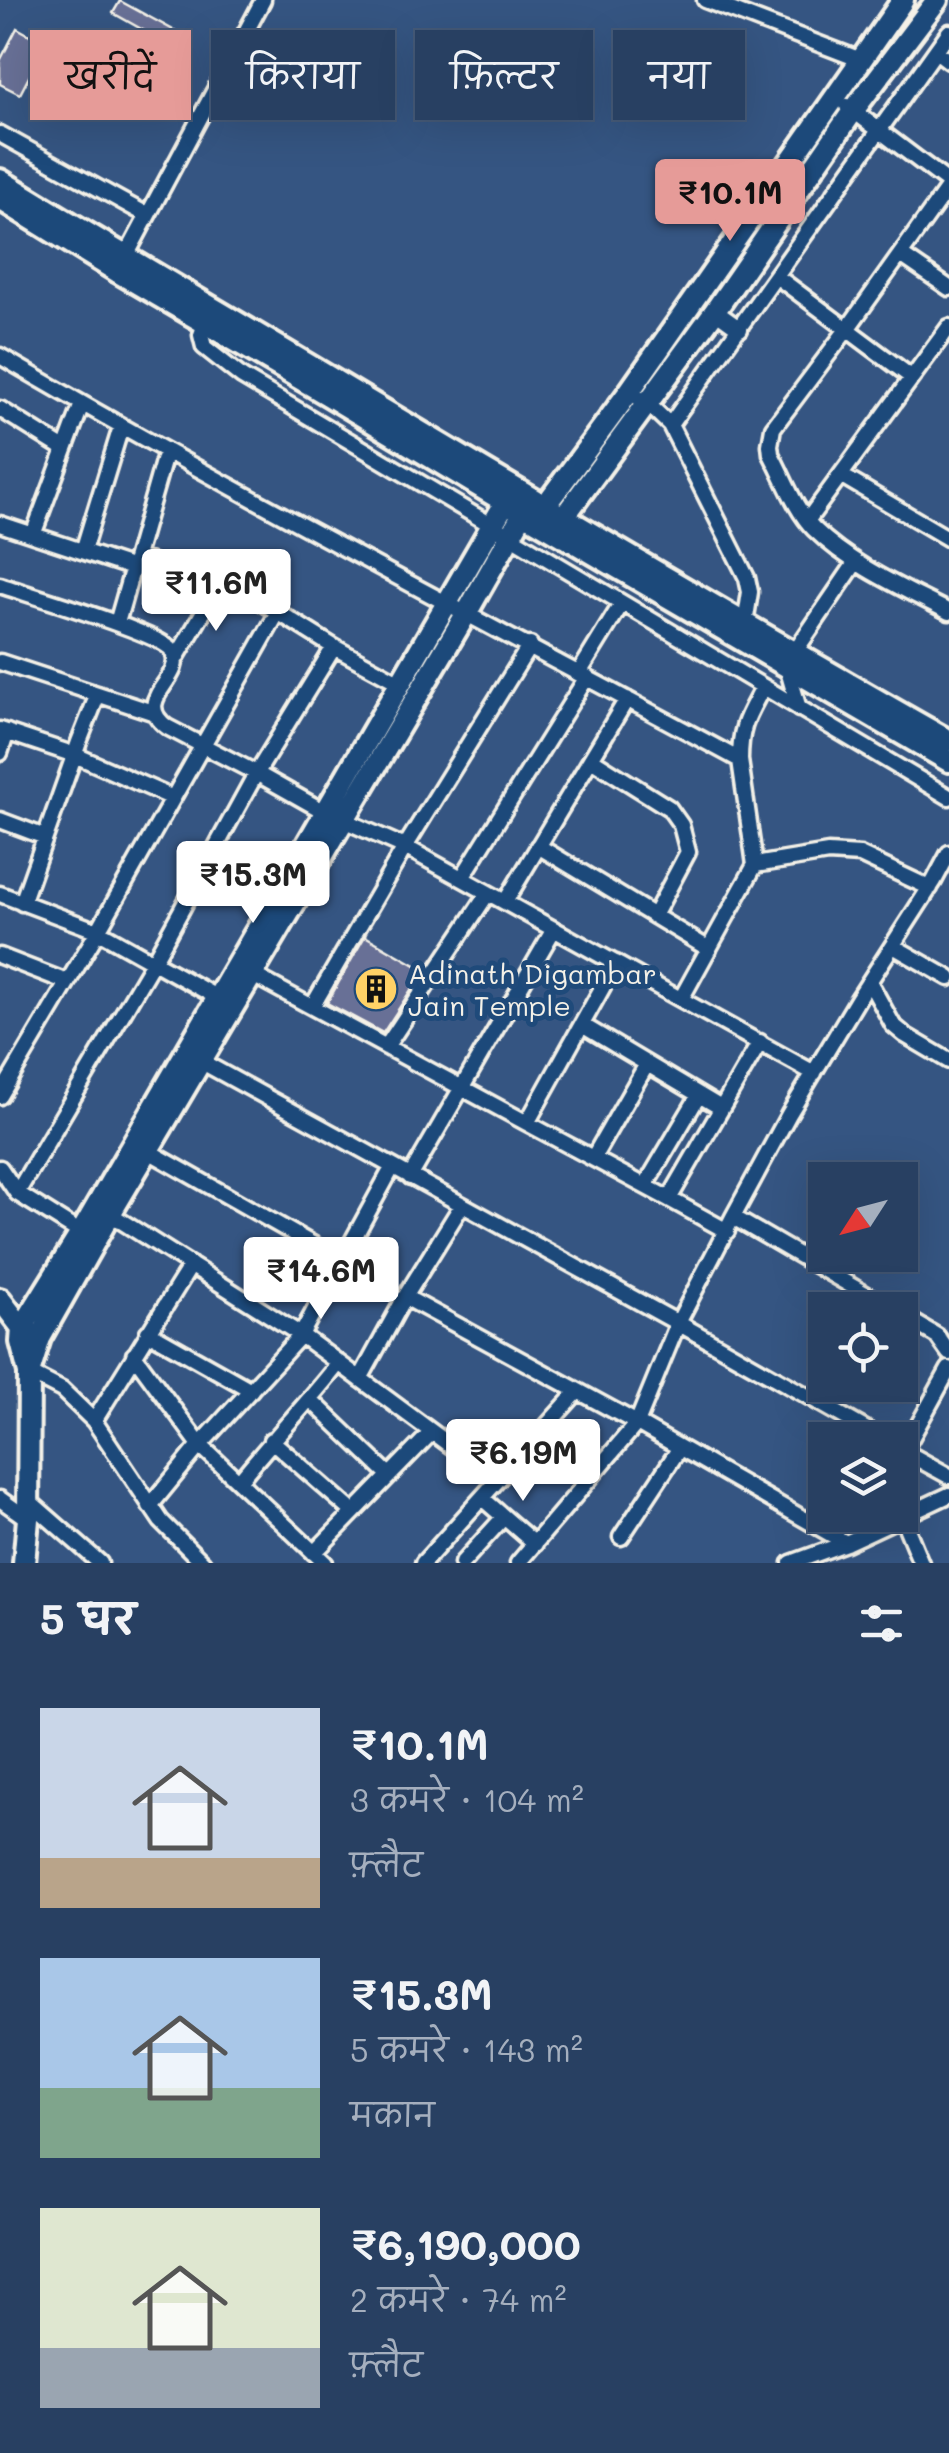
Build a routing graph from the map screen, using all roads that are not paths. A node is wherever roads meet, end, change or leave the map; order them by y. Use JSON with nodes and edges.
{"nodes":[{"id":1,"x":263,"y":0,"type":"edge"},
{"id":2,"x":706,"y":0,"type":"edge"},
{"id":3,"x":903,"y":0,"type":"edge"},
{"id":4,"x":937,"y":0,"type":"edge"},
{"id":5,"x":949,"y":32,"type":"edge"},
{"id":6,"x":936,"y":51,"type":"junction"},
{"id":7,"x":861,"y":60,"type":"junction"},
{"id":8,"x":949,"y":61,"type":"edge"},
{"id":9,"x":834,"y":97,"type":"junction"},
{"id":10,"x":854,"y":111,"type":"junction"},
{"id":11,"x":880,"y":131,"type":"junction"},
{"id":12,"x":0,"y":134,"type":"edge"},
{"id":13,"x":0,"y":180,"type":"edge"},
{"id":14,"x":949,"y":184,"type":"edge"},
{"id":15,"x":0,"y":198,"type":"edge"},
{"id":16,"x":147,"y":215,"type":"junction"},
{"id":17,"x":901,"y":254,"type":"junction"},
{"id":18,"x":125,"y":258,"type":"junction"},
{"id":19,"x":776,"y":276,"type":"junction"},
{"id":20,"x":949,"y":288,"type":"edge"},
{"id":21,"x":167,"y":292,"type":"junction"},
{"id":22,"x":714,"y":310,"type":"junction"},
{"id":23,"x":203,"y":312,"type":"junction"},
{"id":24,"x":949,"y":327,"type":"edge"},
{"id":25,"x":848,"y":328,"type":"junction"},
{"id":26,"x":740,"y":329,"type":"junction"},
{"id":27,"x":0,"y":356,"type":"edge"},
{"id":28,"x":912,"y":377,"type":"junction"},
{"id":29,"x":638,"y":398,"type":"junction"},
{"id":30,"x":82,"y":404,"type":"junction"},
{"id":31,"x":0,"y":409,"type":"edge"},
{"id":32,"x":670,"y":425,"type":"junction"},
{"id":33,"x":121,"y":427,"type":"junction"},
{"id":34,"x":64,"y":449,"type":"junction"},
{"id":35,"x":166,"y":451,"type":"junction"},
{"id":36,"x":842,"y":476,"type":"junction"},
{"id":37,"x":533,"y":510,"type":"junction"},
{"id":38,"x":807,"y":521,"type":"junction"},
{"id":39,"x":0,"y":524,"type":"edge"},
{"id":40,"x":500,"y":531,"type":"junction"},
{"id":41,"x":33,"y":535,"type":"junction"},
{"id":42,"x":949,"y":539,"type":"edge"},
{"id":43,"x":83,"y":552,"type":"junction"},
{"id":44,"x":135,"y":562,"type":"junction"},
{"id":45,"x":856,"y":562,"type":"junction"},
{"id":46,"x":0,"y":585,"type":"edge"},
{"id":47,"x":220,"y":586,"type":"junction"},
{"id":48,"x":622,"y":603,"type":"junction"},
{"id":49,"x":457,"y":610,"type":"junction"},
{"id":50,"x":278,"y":612,"type":"junction"},
{"id":51,"x":949,"y":612,"type":"edge"},
{"id":52,"x":117,"y":624,"type":"junction"},
{"id":53,"x":745,"y":624,"type":"junction"},
{"id":54,"x":530,"y":645,"type":"junction"},
{"id":55,"x":334,"y":647,"type":"junction"},
{"id":56,"x":175,"y":660,"type":"junction"},
{"id":57,"x":790,"y":660,"type":"junction"},
{"id":58,"x":0,"y":662,"type":"edge"},
{"id":59,"x":583,"y":675,"type":"junction"},
{"id":60,"x":400,"y":683,"type":"junction"},
{"id":61,"x":768,"y":690,"type":"junction"},
{"id":62,"x":98,"y":694,"type":"junction"},
{"id":63,"x":627,"y":699,"type":"junction"},
{"id":64,"x":793,"y":705,"type":"junction"},
{"id":65,"x":154,"y":712,"type":"junction"},
{"id":66,"x":4,"y":731,"type":"edge"},
{"id":67,"x":949,"y":741,"type":"edge"},
{"id":68,"x":203,"y":745,"type":"junction"},
{"id":69,"x":0,"y":753,"type":"edge"},
{"id":70,"x":75,"y":755,"type":"junction"},
{"id":71,"x":591,"y":759,"type":"junction"},
{"id":72,"x":740,"y":760,"type":"junction"},
{"id":73,"x":949,"y":761,"type":"edge"},
{"id":74,"x":256,"y":773,"type":"junction"},
{"id":75,"x":949,"y":797,"type":"edge"},
{"id":76,"x":173,"y":798,"type":"junction"},
{"id":77,"x":335,"y":816,"type":"junction"},
{"id":78,"x":0,"y":820,"type":"edge"},
{"id":79,"x":45,"y":837,"type":"junction"},
{"id":80,"x":538,"y":846,"type":"junction"},
{"id":81,"x":406,"y":847,"type":"junction"},
{"id":82,"x":949,"y":853,"type":"edge"},
{"id":83,"x":755,"y":865,"type":"junction"},
{"id":84,"x":462,"y":878,"type":"junction"},
{"id":85,"x":932,"y":884,"type":"junction"},
{"id":86,"x":949,"y":889,"type":"edge"},
{"id":87,"x":488,"y":893,"type":"junction"},
{"id":88,"x":0,"y":894,"type":"edge"},
{"id":89,"x":504,"y":902,"type":"junction"},
{"id":90,"x":22,"y":903,"type":"junction"},
{"id":91,"x":654,"y":916,"type":"junction"},
{"id":92,"x":554,"y":929,"type":"junction"},
{"id":93,"x":98,"y":930,"type":"junction"},
{"id":94,"x":893,"y":946,"type":"junction"},
{"id":95,"x":709,"y":949,"type":"junction"},
{"id":96,"x":0,"y":956,"type":"edge"},
{"id":97,"x":153,"y":962,"type":"junction"},
{"id":98,"x":616,"y":964,"type":"junction"},
{"id":99,"x":253,"y":975,"type":"junction"},
{"id":100,"x":949,"y":978,"type":"edge"},
{"id":101,"x":67,"y":982,"type":"junction"},
{"id":102,"x":865,"y":990,"type":"junction"},
{"id":103,"x":218,"y":998,"type":"junction"},
{"id":104,"x":681,"y":999,"type":"junction"},
{"id":105,"x":312,"y":1007,"type":"junction"},
{"id":106,"x":582,"y":1025,"type":"junction"},
{"id":107,"x":760,"y":1042,"type":"junction"},
{"id":108,"x":386,"y":1047,"type":"junction"},
{"id":109,"x":194,"y":1058,"type":"junction"},
{"id":110,"x":949,"y":1061,"type":"edge"},
{"id":111,"x":647,"y":1064,"type":"junction"},
{"id":112,"x":814,"y":1072,"type":"junction"},
{"id":113,"x":461,"y":1088,"type":"junction"},
{"id":114,"x":698,"y":1094,"type":"junction"},
{"id":115,"x":0,"y":1096,"type":"edge"},
{"id":116,"x":722,"y":1108,"type":"junction"},
{"id":117,"x":527,"y":1122,"type":"junction"},
{"id":118,"x":141,"y":1147,"type":"junction"},
{"id":119,"x":593,"y":1158,"type":"junction"},
{"id":120,"x":0,"y":1168,"type":"edge"},
{"id":121,"x":392,"y":1168,"type":"junction"},
{"id":122,"x":410,"y":1177,"type":"junction"},
{"id":123,"x":645,"y":1186,"type":"junction"},
{"id":124,"x":17,"y":1193,"type":"junction"},
{"id":125,"x":669,"y":1199,"type":"junction"},
{"id":126,"x":462,"y":1205,"type":"junction"},
{"id":127,"x":110,"y":1214,"type":"junction"},
{"id":128,"x":730,"y":1224,"type":"junction"},
{"id":129,"x":82,"y":1233,"type":"junction"},
{"id":130,"x":342,"y":1261,"type":"junction"},
{"id":131,"x":191,"y":1265,"type":"junction"},
{"id":132,"x":859,"y":1292,"type":"edge"},
{"id":133,"x":405,"y":1297,"type":"junction"},
{"id":134,"x":0,"y":1299,"type":"edge"},
{"id":135,"x":678,"y":1323,"type":"junction"},
{"id":136,"x":918,"y":1325,"type":"edge"},
{"id":137,"x":148,"y":1332,"type":"junction"},
{"id":138,"x":31,"y":1333,"type":"junction"},
{"id":139,"x":302,"y":1335,"type":"junction"},
{"id":140,"x":949,"y":1353,"type":"edge"},
{"id":141,"x":134,"y":1355,"type":"junction"},
{"id":142,"x":338,"y":1363,"type":"junction"},
{"id":143,"x":949,"y":1370,"type":"edge"},
{"id":144,"x":29,"y":1373,"type":"junction"},
{"id":145,"x":360,"y":1378,"type":"junction"},
{"id":146,"x":251,"y":1390,"type":"junction"},
{"id":147,"x":578,"y":1391,"type":"junction"},
{"id":148,"x":310,"y":1399,"type":"junction"},
{"id":149,"x":94,"y":1421,"type":"junction"},
{"id":150,"x":853,"y":1422,"type":"edge"},
{"id":151,"x":637,"y":1423,"type":"junction"},
{"id":152,"x":918,"y":1423,"type":"edge"},
{"id":153,"x":432,"y":1432,"type":"junction"},
{"id":154,"x":271,"y":1440,"type":"junction"},
{"id":155,"x":200,"y":1445,"type":"junction"},
{"id":156,"x":680,"y":1449,"type":"junction"},
{"id":157,"x":918,"y":1459,"type":"edge"},
{"id":158,"x":389,"y":1476,"type":"junction"},
{"id":159,"x":949,"y":1476,"type":"edge"},
{"id":160,"x":498,"y":1480,"type":"junction"},
{"id":161,"x":239,"y":1482,"type":"junction"},
{"id":162,"x":949,"y":1495,"type":"edge"},
{"id":163,"x":482,"y":1498,"type":"junction"},
{"id":164,"x":0,"y":1499,"type":"edge"},
{"id":165,"x":150,"y":1506,"type":"junction"},
{"id":166,"x":28,"y":1509,"type":"junction"},
{"id":167,"x":918,"y":1510,"type":"edge"},
{"id":168,"x":353,"y":1512,"type":"junction"},
{"id":169,"x":504,"y":1517,"type":"junction"},
{"id":170,"x":871,"y":1532,"type":"edge"},
{"id":171,"x":908,"y":1532,"type":"edge"},
{"id":172,"x":621,"y":1537,"type":"dead end"},
{"id":173,"x":534,"y":1544,"type":"junction"},
{"id":174,"x":846,"y":1544,"type":"junction"},
{"id":175,"x":320,"y":1558,"type":"edge"},
{"id":176,"x":24,"y":1563,"type":"edge"},
{"id":177,"x":100,"y":1563,"type":"edge"},
{"id":178,"x":202,"y":1563,"type":"edge"},
{"id":179,"x":423,"y":1563,"type":"edge"},
{"id":180,"x":462,"y":1563,"type":"edge"},
{"id":181,"x":518,"y":1563,"type":"edge"},
{"id":182,"x":792,"y":1563,"type":"edge"},
{"id":183,"x":921,"y":1563,"type":"edge"}],
"edges":[{"from":1,"to":16,"type":"street"},
{"from":2,"to":7,"type":"street"},
{"from":3,"to":7,"type":"street"},
{"from":4,"to":10,"type":"street"},
{"from":5,"to":6,"type":"street"},
{"from":6,"to":8,"type":"street"},
{"from":6,"to":11,"type":"street"},
{"from":7,"to":9,"type":"street"},
{"from":9,"to":10,"type":"street"},
{"from":9,"to":29,"type":"street"},
{"from":10,"to":11,"type":"street"},
{"from":10,"to":22,"type":"street"},
{"from":11,"to":14,"type":"street"},
{"from":11,"to":19,"type":"street"},
{"from":12,"to":16,"type":"street"},
{"from":13,"to":18,"type":"street"},
{"from":14,"to":17,"type":"street"},
{"from":15,"to":21,"type":"street"},
{"from":16,"to":18,"type":"street"},
{"from":17,"to":20,"type":"street"},
{"from":17,"to":25,"type":"street"},
{"from":18,"to":21,"type":"street"},
{"from":19,"to":25,"type":"street"},
{"from":19,"to":26,"type":"street"},
{"from":21,"to":23,"type":"street"},
{"from":22,"to":26,"type":"street"},
{"from":22,"to":29,"type":"street"},
{"from":23,"to":37,"type":"street"},
{"from":23,"to":40,"type":"street"},
{"from":24,"to":28,"type":"street"},
{"from":25,"to":28,"type":"street"},
{"from":25,"to":38,"type":"street"},
{"from":26,"to":32,"type":"street"},
{"from":27,"to":30,"type":"street"},
{"from":28,"to":36,"type":"street"},
{"from":29,"to":32,"type":"street"},
{"from":29,"to":37,"type":"street"},
{"from":30,"to":33,"type":"street"},
{"from":30,"to":34,"type":"street"},
{"from":31,"to":34,"type":"street"},
{"from":32,"to":53,"type":"street"},
{"from":33,"to":35,"type":"street"},
{"from":33,"to":43,"type":"street"},
{"from":34,"to":41,"type":"street"},
{"from":35,"to":44,"type":"street"},
{"from":35,"to":49,"type":"street"},
{"from":36,"to":38,"type":"street"},
{"from":36,"to":42,"type":"street"},
{"from":37,"to":40,"type":"street"},
{"from":37,"to":53,"type":"street"},
{"from":37,"to":57,"type":"street"},
{"from":38,"to":45,"type":"street"},
{"from":39,"to":41,"type":"street"},
{"from":40,"to":48,"type":"street"},
{"from":40,"to":49,"type":"street"},
{"from":41,"to":43,"type":"street"},
{"from":43,"to":44,"type":"street"},
{"from":44,"to":47,"type":"street"},
{"from":44,"to":52,"type":"street"},
{"from":45,"to":51,"type":"street"},
{"from":45,"to":57,"type":"street"},
{"from":46,"to":52,"type":"street"},
{"from":47,"to":50,"type":"street"},
{"from":47,"to":56,"type":"street"},
{"from":48,"to":59,"type":"street"},
{"from":48,"to":61,"type":"street"},
{"from":49,"to":54,"type":"street"},
{"from":49,"to":60,"type":"street"},
{"from":49,"to":77,"type":"street"},
{"from":50,"to":55,"type":"street"},
{"from":50,"to":68,"type":"street"},
{"from":52,"to":56,"type":"street"},
{"from":53,"to":57,"type":"street"},
{"from":54,"to":59,"type":"street"},
{"from":54,"to":81,"type":"street"},
{"from":55,"to":60,"type":"street"},
{"from":55,"to":74,"type":"street"},
{"from":56,"to":65,"type":"street"},
{"from":57,"to":64,"type":"street"},
{"from":57,"to":67,"type":"street"},
{"from":57,"to":73,"type":"street"},
{"from":58,"to":62,"type":"street"},
{"from":59,"to":63,"type":"street"},
{"from":59,"to":84,"type":"street"},
{"from":60,"to":77,"type":"street"},
{"from":61,"to":64,"type":"street"},
{"from":61,"to":72,"type":"street"},
{"from":62,"to":65,"type":"street"},
{"from":62,"to":70,"type":"street"},
{"from":63,"to":71,"type":"street"},
{"from":63,"to":72,"type":"street"},
{"from":64,"to":75,"type":"street"},
{"from":65,"to":68,"type":"street"},
{"from":66,"to":69,"type":"street"},
{"from":66,"to":70,"type":"street"},
{"from":68,"to":74,"type":"street"},
{"from":68,"to":76,"type":"street"},
{"from":70,"to":76,"type":"street"},
{"from":70,"to":79,"type":"street"},
{"from":71,"to":80,"type":"street"},
{"from":71,"to":91,"type":"street"},
{"from":72,"to":83,"type":"street"},
{"from":74,"to":77,"type":"street"},
{"from":74,"to":97,"type":"street"},
{"from":76,"to":93,"type":"street"},
{"from":77,"to":81,"type":"street"},
{"from":77,"to":99,"type":"street"},
{"from":77,"to":103,"type":"street"},
{"from":78,"to":79,"type":"street"},
{"from":79,"to":90,"type":"street"},
{"from":80,"to":89,"type":"street"},
{"from":80,"to":91,"type":"street"},
{"from":81,"to":84,"type":"street"},
{"from":81,"to":105,"type":"street"},
{"from":82,"to":85,"type":"street"},
{"from":83,"to":85,"type":"street"},
{"from":83,"to":95,"type":"street"},
{"from":84,"to":87,"type":"street"},
{"from":85,"to":86,"type":"street"},
{"from":85,"to":94,"type":"street"},
{"from":87,"to":89,"type":"street"},
{"from":87,"to":108,"type":"street"},
{"from":88,"to":90,"type":"street"},
{"from":89,"to":92,"type":"street"},
{"from":90,"to":93,"type":"street"},
{"from":91,"to":95,"type":"street"},
{"from":92,"to":98,"type":"street"},
{"from":92,"to":113,"type":"street"},
{"from":93,"to":97,"type":"street"},
{"from":93,"to":101,"type":"street"},
{"from":94,"to":100,"type":"street"},
{"from":94,"to":102,"type":"street"},
{"from":95,"to":104,"type":"street"},
{"from":96,"to":101,"type":"street"},
{"from":97,"to":103,"type":"street"},
{"from":97,"to":124,"type":"street"},
{"from":98,"to":104,"type":"street"},
{"from":98,"to":106,"type":"street"},
{"from":99,"to":105,"type":"street"},
{"from":99,"to":109,"type":"street"},
{"from":101,"to":115,"type":"street"},
{"from":102,"to":110,"type":"street"},
{"from":102,"to":112,"type":"street"},
{"from":103,"to":109,"type":"street"},
{"from":104,"to":107,"type":"street"},
{"from":105,"to":108,"type":"street"},
{"from":106,"to":111,"type":"street"},
{"from":106,"to":117,"type":"street"},
{"from":107,"to":112,"type":"street"},
{"from":107,"to":116,"type":"street"},
{"from":108,"to":113,"type":"street"},
{"from":109,"to":118,"type":"street"},
{"from":109,"to":121,"type":"street"},
{"from":111,"to":114,"type":"street"},
{"from":111,"to":119,"type":"street"},
{"from":112,"to":128,"type":"street"},
{"from":113,"to":117,"type":"street"},
{"from":113,"to":122,"type":"street"},
{"from":114,"to":116,"type":"street"},
{"from":114,"to":123,"type":"street"},
{"from":116,"to":125,"type":"street"},
{"from":117,"to":119,"type":"street"},
{"from":118,"to":127,"type":"street"},
{"from":118,"to":129,"type":"street"},
{"from":118,"to":130,"type":"street"},
{"from":119,"to":123,"type":"street"},
{"from":120,"to":124,"type":"street"},
{"from":121,"to":122,"type":"street"},
{"from":121,"to":130,"type":"street"},
{"from":122,"to":126,"type":"street"},
{"from":123,"to":125,"type":"street"},
{"from":124,"to":129,"type":"street"},
{"from":125,"to":128,"type":"street"},
{"from":126,"to":133,"type":"street"},
{"from":126,"to":135,"type":"street"},
{"from":127,"to":131,"type":"street"},
{"from":127,"to":138,"type":"street"},
{"from":128,"to":132,"type":"street"},
{"from":128,"to":135,"type":"street"},
{"from":129,"to":138,"type":"street"},
{"from":130,"to":139,"type":"street"},
{"from":131,"to":137,"type":"street"},
{"from":131,"to":139,"type":"street"},
{"from":133,"to":145,"type":"street"},
{"from":133,"to":147,"type":"street"},
{"from":134,"to":138,"type":"street"},
{"from":135,"to":150,"type":"street"},
{"from":135,"to":151,"type":"street"},
{"from":136,"to":140,"type":"street"},
{"from":137,"to":141,"type":"street"},
{"from":137,"to":146,"type":"street"},
{"from":138,"to":144,"type":"street"},
{"from":139,"to":142,"type":"street"},
{"from":139,"to":146,"type":"street"},
{"from":141,"to":149,"type":"street"},
{"from":141,"to":155,"type":"street"},
{"from":142,"to":145,"type":"street"},
{"from":142,"to":148,"type":"street"},
{"from":143,"to":152,"type":"street"},
{"from":144,"to":149,"type":"street"},
{"from":144,"to":166,"type":"street"},
{"from":145,"to":153,"type":"street"},
{"from":146,"to":155,"type":"street"},
{"from":147,"to":151,"type":"street"},
{"from":147,"to":160,"type":"street"},
{"from":148,"to":154,"type":"street"},
{"from":148,"to":158,"type":"street"},
{"from":149,"to":165,"type":"street"},
{"from":151,"to":156,"type":"street"},
{"from":151,"to":173,"type":"street"},
{"from":153,"to":158,"type":"street"},
{"from":153,"to":160,"type":"street"},
{"from":154,"to":161,"type":"street"},
{"from":154,"to":168,"type":"street"},
{"from":155,"to":161,"type":"street"},
{"from":155,"to":165,"type":"street"},
{"from":156,"to":172,"type":"street"},
{"from":156,"to":174,"type":"street"},
{"from":157,"to":159,"type":"street"},
{"from":158,"to":168,"type":"street"},
{"from":160,"to":163,"type":"street"},
{"from":161,"to":175,"type":"street"},
{"from":162,"to":167,"type":"street"},
{"from":163,"to":169,"type":"street"},
{"from":163,"to":179,"type":"street"},
{"from":164,"to":166,"type":"street"},
{"from":165,"to":178,"type":"street"},
{"from":166,"to":176,"type":"street"},
{"from":166,"to":177,"type":"street"},
{"from":168,"to":175,"type":"street"},
{"from":169,"to":173,"type":"street"},
{"from":169,"to":180,"type":"street"},
{"from":170,"to":174,"type":"street"},
{"from":171,"to":183,"type":"street"},
{"from":173,"to":181,"type":"street"},
{"from":174,"to":182,"type":"street"}]}
